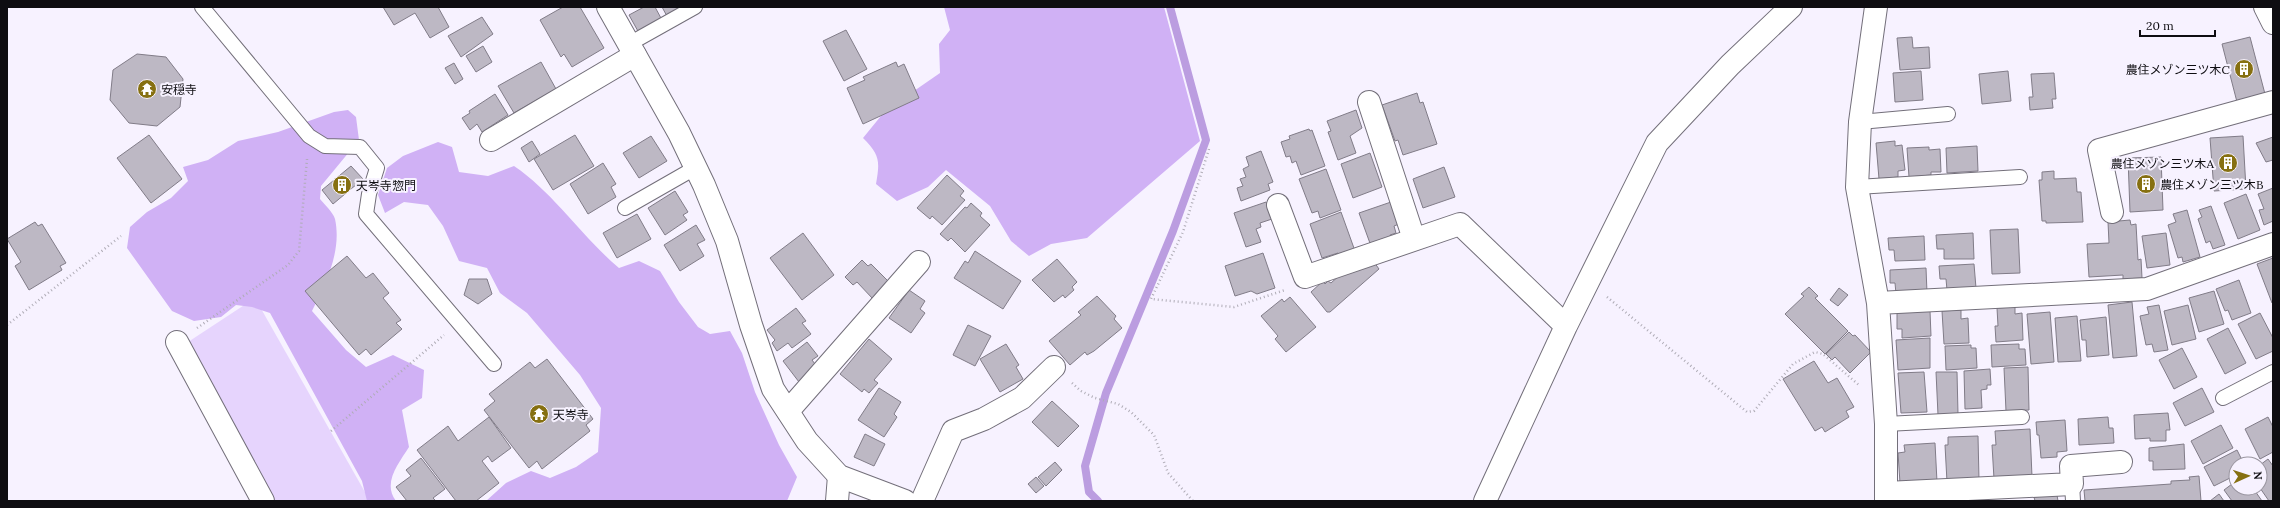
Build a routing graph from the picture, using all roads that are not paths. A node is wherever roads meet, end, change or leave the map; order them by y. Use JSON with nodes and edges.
{"nodes":[{"id":1,"x":202,"y":7,"type":"edge"},
{"id":2,"x":608,"y":7,"type":"edge"},
{"id":3,"x":695,"y":7,"type":"edge"},
{"id":4,"x":1791,"y":7,"type":"edge"},
{"id":5,"x":1876,"y":7,"type":"edge"},
{"id":6,"x":2265,"y":7,"type":"edge"},
{"id":7,"x":2273,"y":23,"type":"edge"},
{"id":8,"x":632,"y":49,"type":"junction"},
{"id":9,"x":1369,"y":102,"type":"dead end"},
{"id":10,"x":2273,"y":102,"type":"edge"},
{"id":11,"x":1948,"y":114,"type":"dead end"},
{"id":12,"x":1860,"y":122,"type":"junction"},
{"id":13,"x":492,"y":140,"type":"dead end"},
{"id":14,"x":696,"y":168,"type":"junction"},
{"id":15,"x":2020,"y":177,"type":"dead end"},
{"id":16,"x":1857,"y":187,"type":"junction"},
{"id":17,"x":1278,"y":205,"type":"dead end"},
{"id":18,"x":625,"y":208,"type":"dead end"},
{"id":19,"x":2112,"y":212,"type":"dead end"},
{"id":20,"x":1414,"y":239,"type":"junction"},
{"id":21,"x":2273,"y":244,"type":"edge"},
{"id":22,"x":919,"y":262,"type":"dead end"},
{"id":23,"x":1878,"y":303,"type":"junction"},
{"id":24,"x":1566,"y":326,"type":"junction"},
{"id":25,"x":176,"y":342,"type":"road end"},
{"id":26,"x":494,"y":364,"type":"dead end"},
{"id":27,"x":1054,"y":367,"type":"dead end"},
{"id":28,"x":2273,"y":372,"type":"edge"},
{"id":29,"x":2223,"y":398,"type":"dead end"},
{"id":30,"x":788,"y":411,"type":"junction"},
{"id":31,"x":2022,"y":417,"type":"dead end"},
{"id":32,"x":1886,"y":424,"type":"junction"},
{"id":33,"x":2121,"y":462,"type":"dead end"},
{"id":34,"x":839,"y":476,"type":"junction"},
{"id":35,"x":2073,"y":492,"type":"edge"},
{"id":36,"x":1886,"y":497,"type":"edge"},
{"id":37,"x":263,"y":501,"type":"edge"},
{"id":38,"x":837,"y":501,"type":"edge"},
{"id":39,"x":905,"y":501,"type":"edge"},
{"id":40,"x":922,"y":501,"type":"edge"},
{"id":41,"x":1485,"y":501,"type":"edge"}],
"edges":[{"from":1,"to":26,"type":"lane"},
{"from":2,"to":8,"type":"street"},
{"from":3,"to":8,"type":"lane"},
{"from":4,"to":24,"type":"street"},
{"from":5,"to":12,"type":"street"},
{"from":6,"to":7,"type":"street"},
{"from":8,"to":13,"type":"street"},
{"from":8,"to":14,"type":"street"},
{"from":9,"to":20,"type":"street"},
{"from":10,"to":19,"type":"street"},
{"from":11,"to":12,"type":"lane"},
{"from":12,"to":16,"type":"street"},
{"from":14,"to":18,"type":"lane"},
{"from":14,"to":30,"type":"street"},
{"from":15,"to":16,"type":"lane"},
{"from":16,"to":23,"type":"street"},
{"from":17,"to":20,"type":"street"},
{"from":20,"to":24,"type":"street"},
{"from":21,"to":23,"type":"street"},
{"from":22,"to":30,"type":"street"},
{"from":23,"to":32,"type":"street"},
{"from":24,"to":41,"type":"street"},
{"from":25,"to":37,"type":"street"},
{"from":27,"to":40,"type":"street"},
{"from":28,"to":29,"type":"lane"},
{"from":30,"to":34,"type":"street"},
{"from":31,"to":32,"type":"lane"},
{"from":32,"to":36,"type":"street"},
{"from":33,"to":35,"type":"street"},
{"from":34,"to":38,"type":"street"},
{"from":34,"to":39,"type":"street"},
{"from":35,"to":36,"type":"street"}]}
